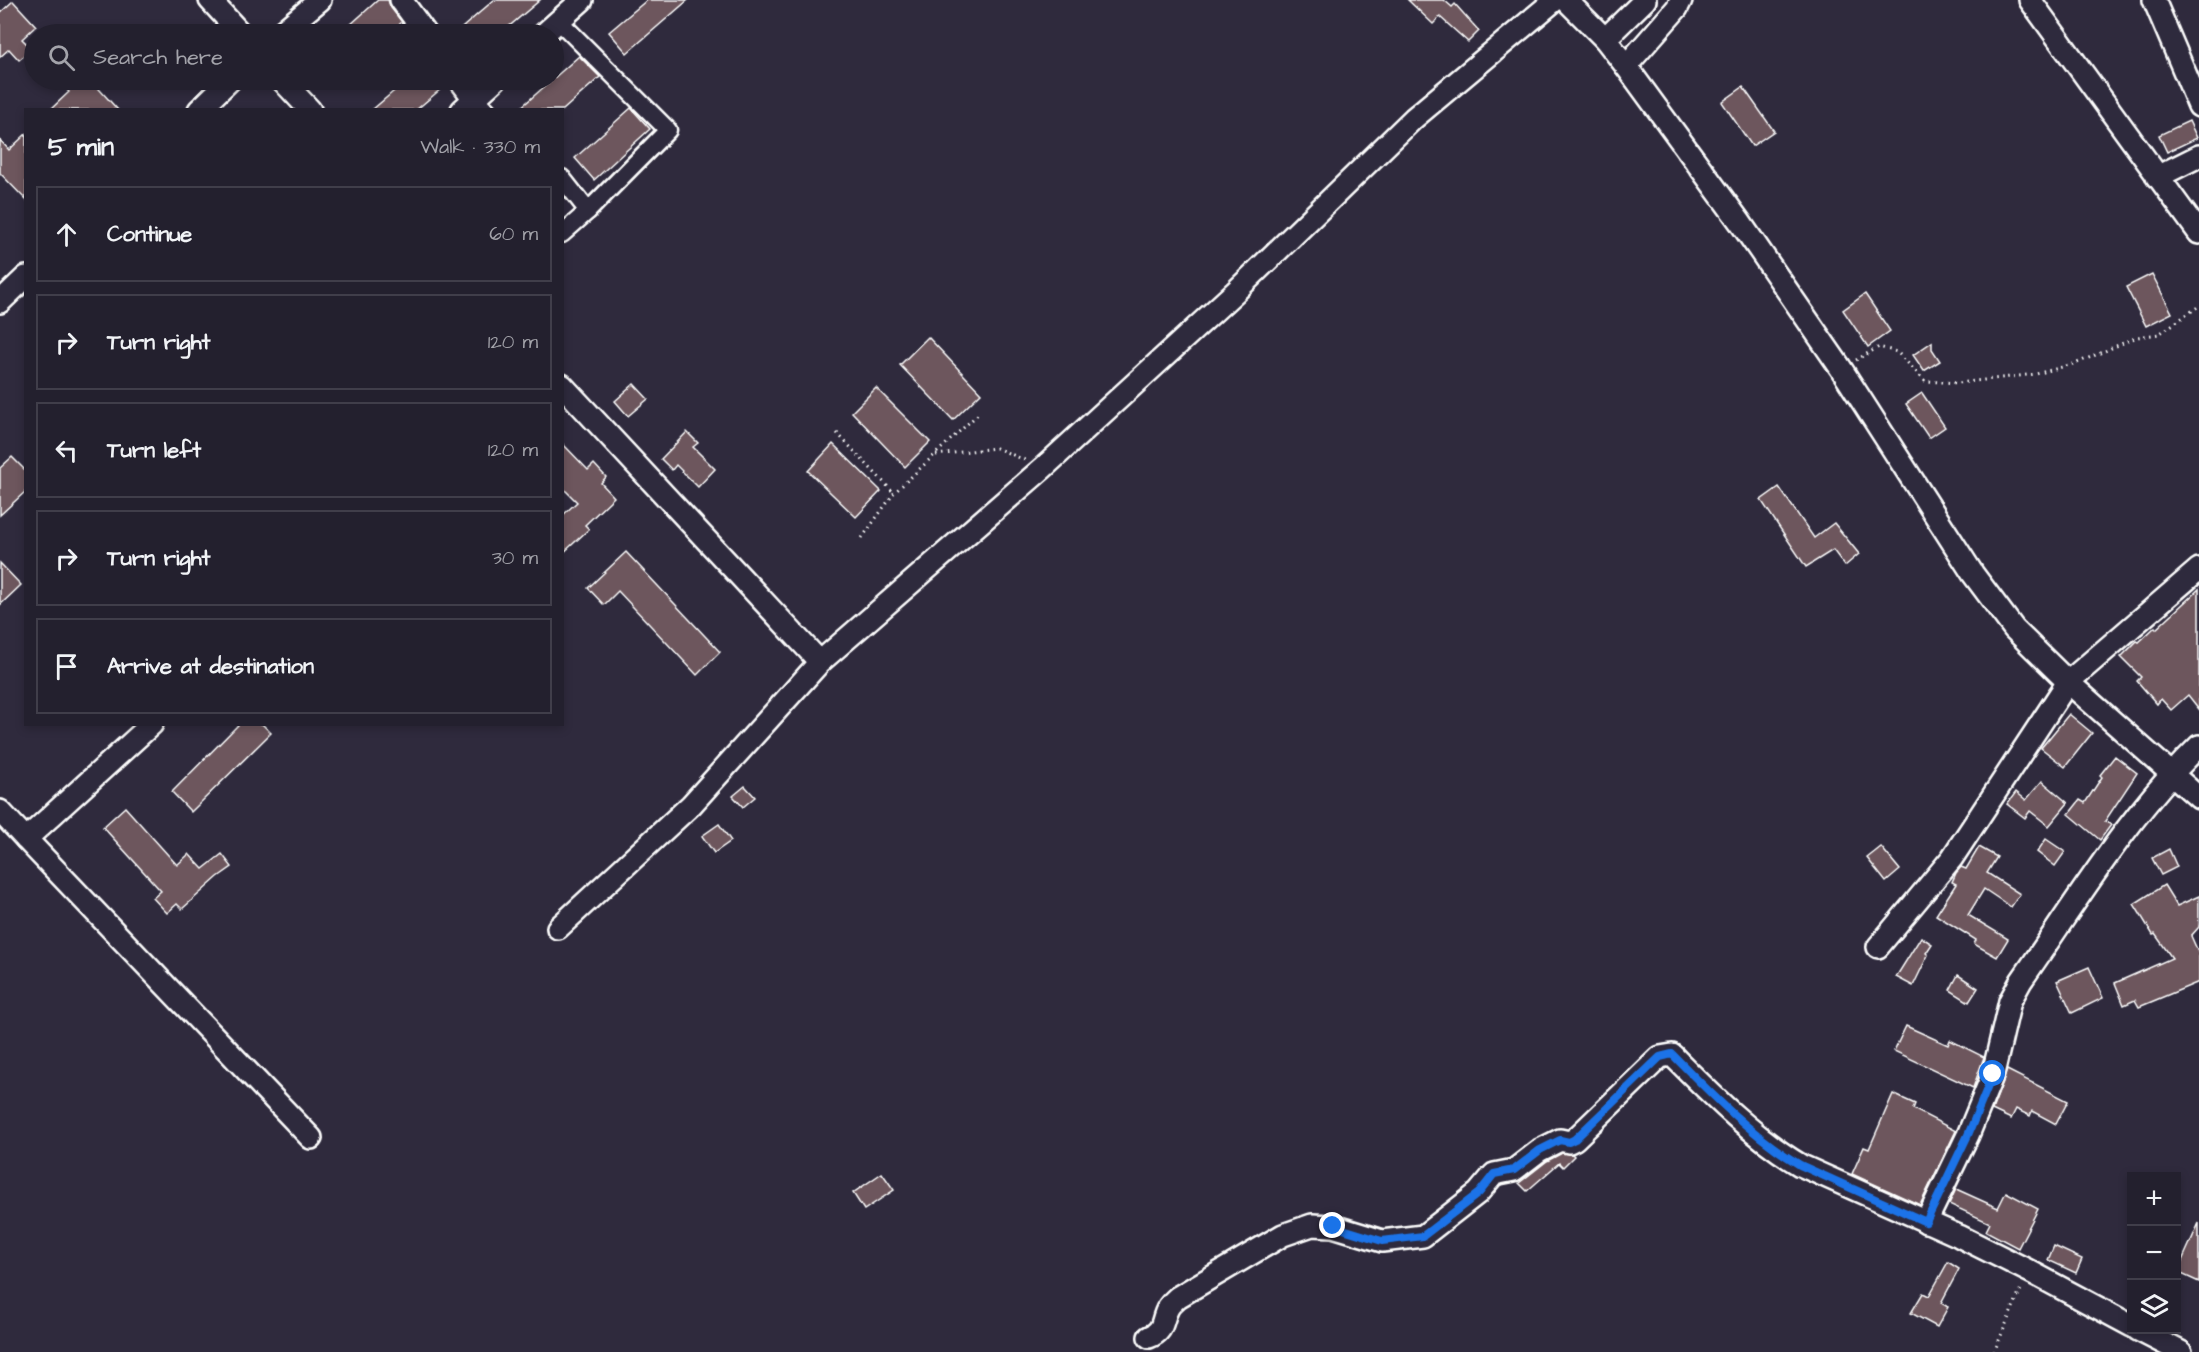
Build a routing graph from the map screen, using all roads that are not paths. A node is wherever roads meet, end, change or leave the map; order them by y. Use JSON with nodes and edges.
{"nodes":[{"id":1,"x":210,"y":0,"type":"edge"},
{"id":2,"x":320,"y":0,"type":"edge"},
{"id":3,"x":401,"y":0,"type":"edge"},
{"id":4,"x":582,"y":0,"type":"edge"},
{"id":5,"x":1555,"y":0,"type":"edge"},
{"id":6,"x":1566,"y":0,"type":"edge"},
{"id":7,"x":1646,"y":0,"type":"edge"},
{"id":8,"x":1681,"y":0,"type":"edge"},
{"id":9,"x":2030,"y":0,"type":"edge"},
{"id":10,"x":2154,"y":0,"type":"edge"},
{"id":11,"x":232,"y":24,"type":"edge"},
{"id":12,"x":291,"y":24,"type":"edge"},
{"id":13,"x":419,"y":24,"type":"edge"},
{"id":14,"x":555,"y":24,"type":"edge"},
{"id":15,"x":564,"y":39,"type":"edge"},
{"id":16,"x":1605,"y":39,"type":"junction"},
{"id":17,"x":1626,"y":66,"type":"junction"},
{"id":18,"x":220,"y":90,"type":"edge"},
{"id":19,"x":291,"y":90,"type":"edge"},
{"id":20,"x":465,"y":90,"type":"edge"},
{"id":21,"x":487,"y":90,"type":"edge"},
{"id":22,"x":474,"y":106,"type":"edge"},
{"id":23,"x":2199,"y":106,"type":"edge"},
{"id":24,"x":201,"y":108,"type":"edge"},
{"id":25,"x":308,"y":108,"type":"edge"},
{"id":26,"x":2199,"y":156,"type":"edge"},
{"id":27,"x":2157,"y":177,"type":"junction"},
{"id":28,"x":564,"y":181,"type":"edge"},
{"id":29,"x":588,"y":211,"type":"junction"},
{"id":30,"x":564,"y":232,"type":"edge"},
{"id":31,"x":2199,"y":233,"type":"edge"},
{"id":32,"x":24,"y":279,"type":"edge"},
{"id":33,"x":0,"y":302,"type":"edge"},
{"id":34,"x":564,"y":387,"type":"edge"},
{"id":35,"x":2199,"y":569,"type":"edge"},
{"id":36,"x":820,"y":662,"type":"junction"},
{"id":37,"x":2068,"y":682,"type":"junction"},
{"id":38,"x":150,"y":726,"type":"edge"},
{"id":39,"x":2199,"y":746,"type":"edge"},
{"id":40,"x":2172,"y":773,"type":"junction"},
{"id":41,"x":2199,"y":798,"type":"edge"},
{"id":42,"x":0,"y":811,"type":"edge"},
{"id":43,"x":26,"y":839,"type":"junction"},
{"id":44,"x":558,"y":928,"type":"dead end"},
{"id":45,"x":1878,"y":947,"type":"dead end"},
{"id":46,"x":310,"y":1138,"type":"dead end"},
{"id":47,"x":1926,"y":1222,"type":"junction"},
{"id":48,"x":2127,"y":1323,"type":"edge"},
{"id":49,"x":2148,"y":1334,"type":"edge"},
{"id":50,"x":1149,"y":1337,"type":"dead end"},
{"id":51,"x":2181,"y":1352,"type":"edge"}],
"edges":[{"from":1,"to":11,"type":"street"},
{"from":2,"to":12,"type":"street"},
{"from":3,"to":13,"type":"street"},
{"from":4,"to":14,"type":"street"},
{"from":5,"to":36,"type":"street"},
{"from":6,"to":16,"type":"street"},
{"from":7,"to":16,"type":"street"},
{"from":8,"to":17,"type":"street"},
{"from":9,"to":27,"type":"street"},
{"from":10,"to":23,"type":"street"},
{"from":15,"to":29,"type":"street"},
{"from":16,"to":17,"type":"street"},
{"from":17,"to":37,"type":"street"},
{"from":18,"to":24,"type":"street"},
{"from":19,"to":25,"type":"street"},
{"from":20,"to":22,"type":"street"},
{"from":21,"to":22,"type":"street"},
{"from":26,"to":27,"type":"street"},
{"from":27,"to":31,"type":"street"},
{"from":28,"to":29,"type":"street"},
{"from":29,"to":30,"type":"street"},
{"from":32,"to":33,"type":"street"},
{"from":34,"to":36,"type":"street"},
{"from":35,"to":37,"type":"street"},
{"from":36,"to":44,"type":"street"},
{"from":37,"to":40,"type":"street"},
{"from":37,"to":45,"type":"street"},
{"from":38,"to":43,"type":"street"},
{"from":39,"to":40,"type":"street"},
{"from":40,"to":41,"type":"street"},
{"from":40,"to":47,"type":"street"},
{"from":42,"to":43,"type":"street"},
{"from":43,"to":46,"type":"street"},
{"from":47,"to":48,"type":"street"},
{"from":47,"to":50,"type":"street"},
{"from":49,"to":51,"type":"street"}]}
